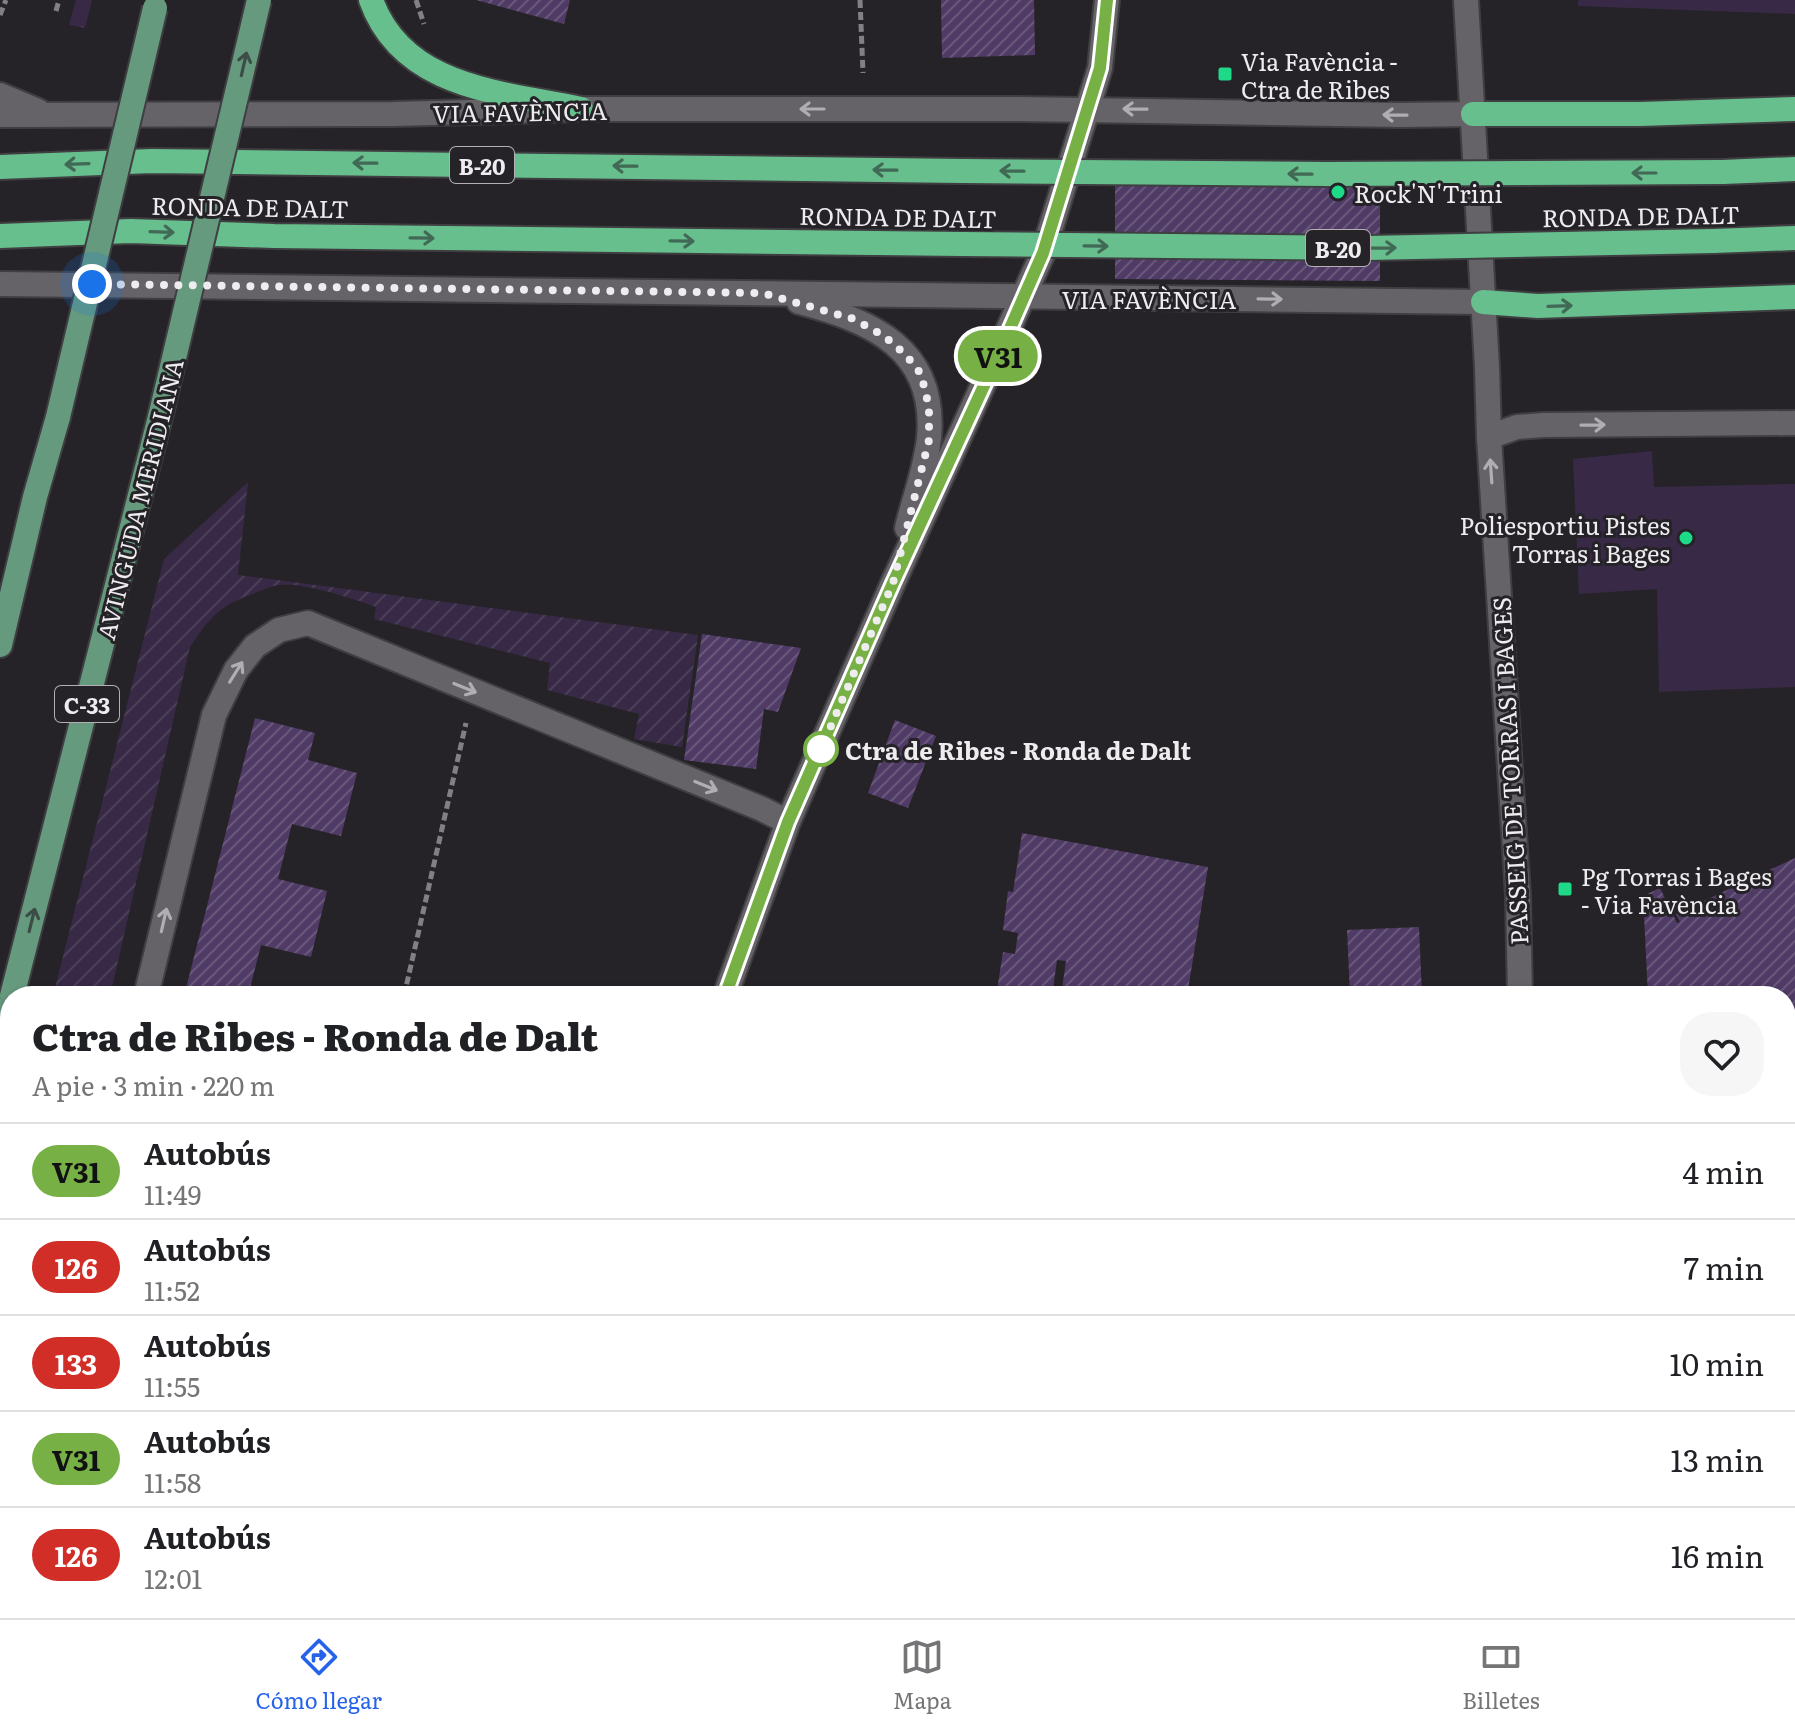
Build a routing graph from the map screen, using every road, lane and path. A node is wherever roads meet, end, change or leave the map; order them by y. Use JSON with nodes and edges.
{"nodes":[{"id":1,"x":6,"y":0,"type":"edge"},
{"id":2,"x":59,"y":0,"type":"edge"},
{"id":3,"x":259,"y":0,"type":"edge"},
{"id":4,"x":371,"y":0,"type":"edge"},
{"id":5,"x":860,"y":0,"type":"edge"},
{"id":6,"x":1107,"y":0,"type":"edge"},
{"id":7,"x":1466,"y":0,"type":"edge"},
{"id":8,"x":156,"y":4,"type":"edge"},
{"id":9,"x":56,"y":11,"type":"dead end"},
{"id":10,"x":0,"y":15,"type":"edge"},
{"id":11,"x":863,"y":73,"type":"dead end"},
{"id":12,"x":0,"y":95,"type":"edge"},
{"id":13,"x":581,"y":109,"type":"junction"},
{"id":14,"x":1086,"y":109,"type":"junction"},
{"id":15,"x":1795,"y":109,"type":"edge"},
{"id":16,"x":1473,"y":114,"type":"junction"},
{"id":17,"x":0,"y":115,"type":"edge"},
{"id":18,"x":47,"y":115,"type":"junction"},
{"id":19,"x":0,"y":167,"type":"edge"},
{"id":20,"x":1795,"y":169,"type":"edge"},
{"id":21,"x":0,"y":236,"type":"edge"},
{"id":22,"x":1795,"y":238,"type":"edge"},
{"id":23,"x":0,"y":284,"type":"edge"},
{"id":24,"x":762,"y":293,"type":"junction"},
{"id":25,"x":1795,"y":297,"type":"edge"},
{"id":26,"x":1024,"y":298,"type":"junction"},
{"id":27,"x":1483,"y":302,"type":"junction"},
{"id":28,"x":1795,"y":423,"type":"edge"},
{"id":29,"x":1489,"y":437,"type":"junction"},
{"id":30,"x":35,"y":497,"type":"junction"},
{"id":31,"x":893,"y":583,"type":"junction"},
{"id":32,"x":0,"y":592,"type":"edge"},
{"id":33,"x":0,"y":645,"type":"edge"},
{"id":34,"x":466,"y":723,"type":"dead end"},
{"id":35,"x":788,"y":822,"type":"junction"},
{"id":36,"x":15,"y":986,"type":"edge"},
{"id":37,"x":148,"y":986,"type":"edge"},
{"id":38,"x":406,"y":986,"type":"edge"},
{"id":39,"x":729,"y":986,"type":"edge"},
{"id":40,"x":1520,"y":986,"type":"edge"}],
"edges":[{"from":1,"to":10,"type":"path"},
{"from":2,"to":9,"type":"path"},
{"from":36,"to":3,"type":"main road","name":"AVINGUDA MERIDIANA","number":"C-33","one_way":true,"bridge":true},
{"from":4,"to":13,"type":"highway"},
{"from":5,"to":11,"type":"path"},
{"from":6,"to":14,"type":"street"},
{"from":7,"to":16,"type":"street","name":"PASSEIG DE TORRAS I BAGES"},
{"from":8,"to":30,"type":"main road","bridge":true},
{"from":12,"to":18,"type":"street"},
{"from":14,"to":13,"type":"street","name":"VIA FAVÈNCIA","one_way":true},
{"from":13,"to":18,"type":"street","name":"VIA FAVÈNCIA"},
{"from":16,"to":14,"type":"street","name":"VIA FAVÈNCIA","one_way":true},
{"from":14,"to":26,"type":"street"},
{"from":15,"to":16,"type":"highway"},
{"from":16,"to":27,"type":"street","name":"PASSEIG DE TORRAS I BAGES"},
{"from":17,"to":18,"type":"street","name":"VIA FAVÈNCIA"},
{"from":20,"to":19,"type":"highway","name":"RONDA DE DALT","number":"B-20","one_way":true,"bridge":true},
{"from":21,"to":22,"type":"highway","name":"RONDA DE DALT","number":"B-20","one_way":true,"bridge":true},
{"from":23,"to":24,"type":"street","name":"VIA FAVÈNCIA"},
{"from":24,"to":26,"type":"street","name":"VIA FAVÈNCIA"},
{"from":24,"to":31,"type":"street"},
{"from":27,"to":25,"type":"highway","one_way":true},
{"from":26,"to":27,"type":"street","name":"VIA FAVÈNCIA","one_way":true},
{"from":26,"to":31,"type":"street"},
{"from":27,"to":29,"type":"street","name":"PASSEIG DE TORRAS I BAGES"},
{"from":29,"to":28,"type":"street","one_way":true},
{"from":40,"to":29,"type":"street","name":"PASSEIG DE TORRAS I BAGES","one_way":true},
{"from":30,"to":32,"type":"main road"},
{"from":30,"to":33,"type":"main road"},
{"from":31,"to":35,"type":"street"},
{"from":34,"to":38,"type":"path"},
{"from":37,"to":35,"type":"street","one_way":true},
{"from":35,"to":39,"type":"street"}]}
